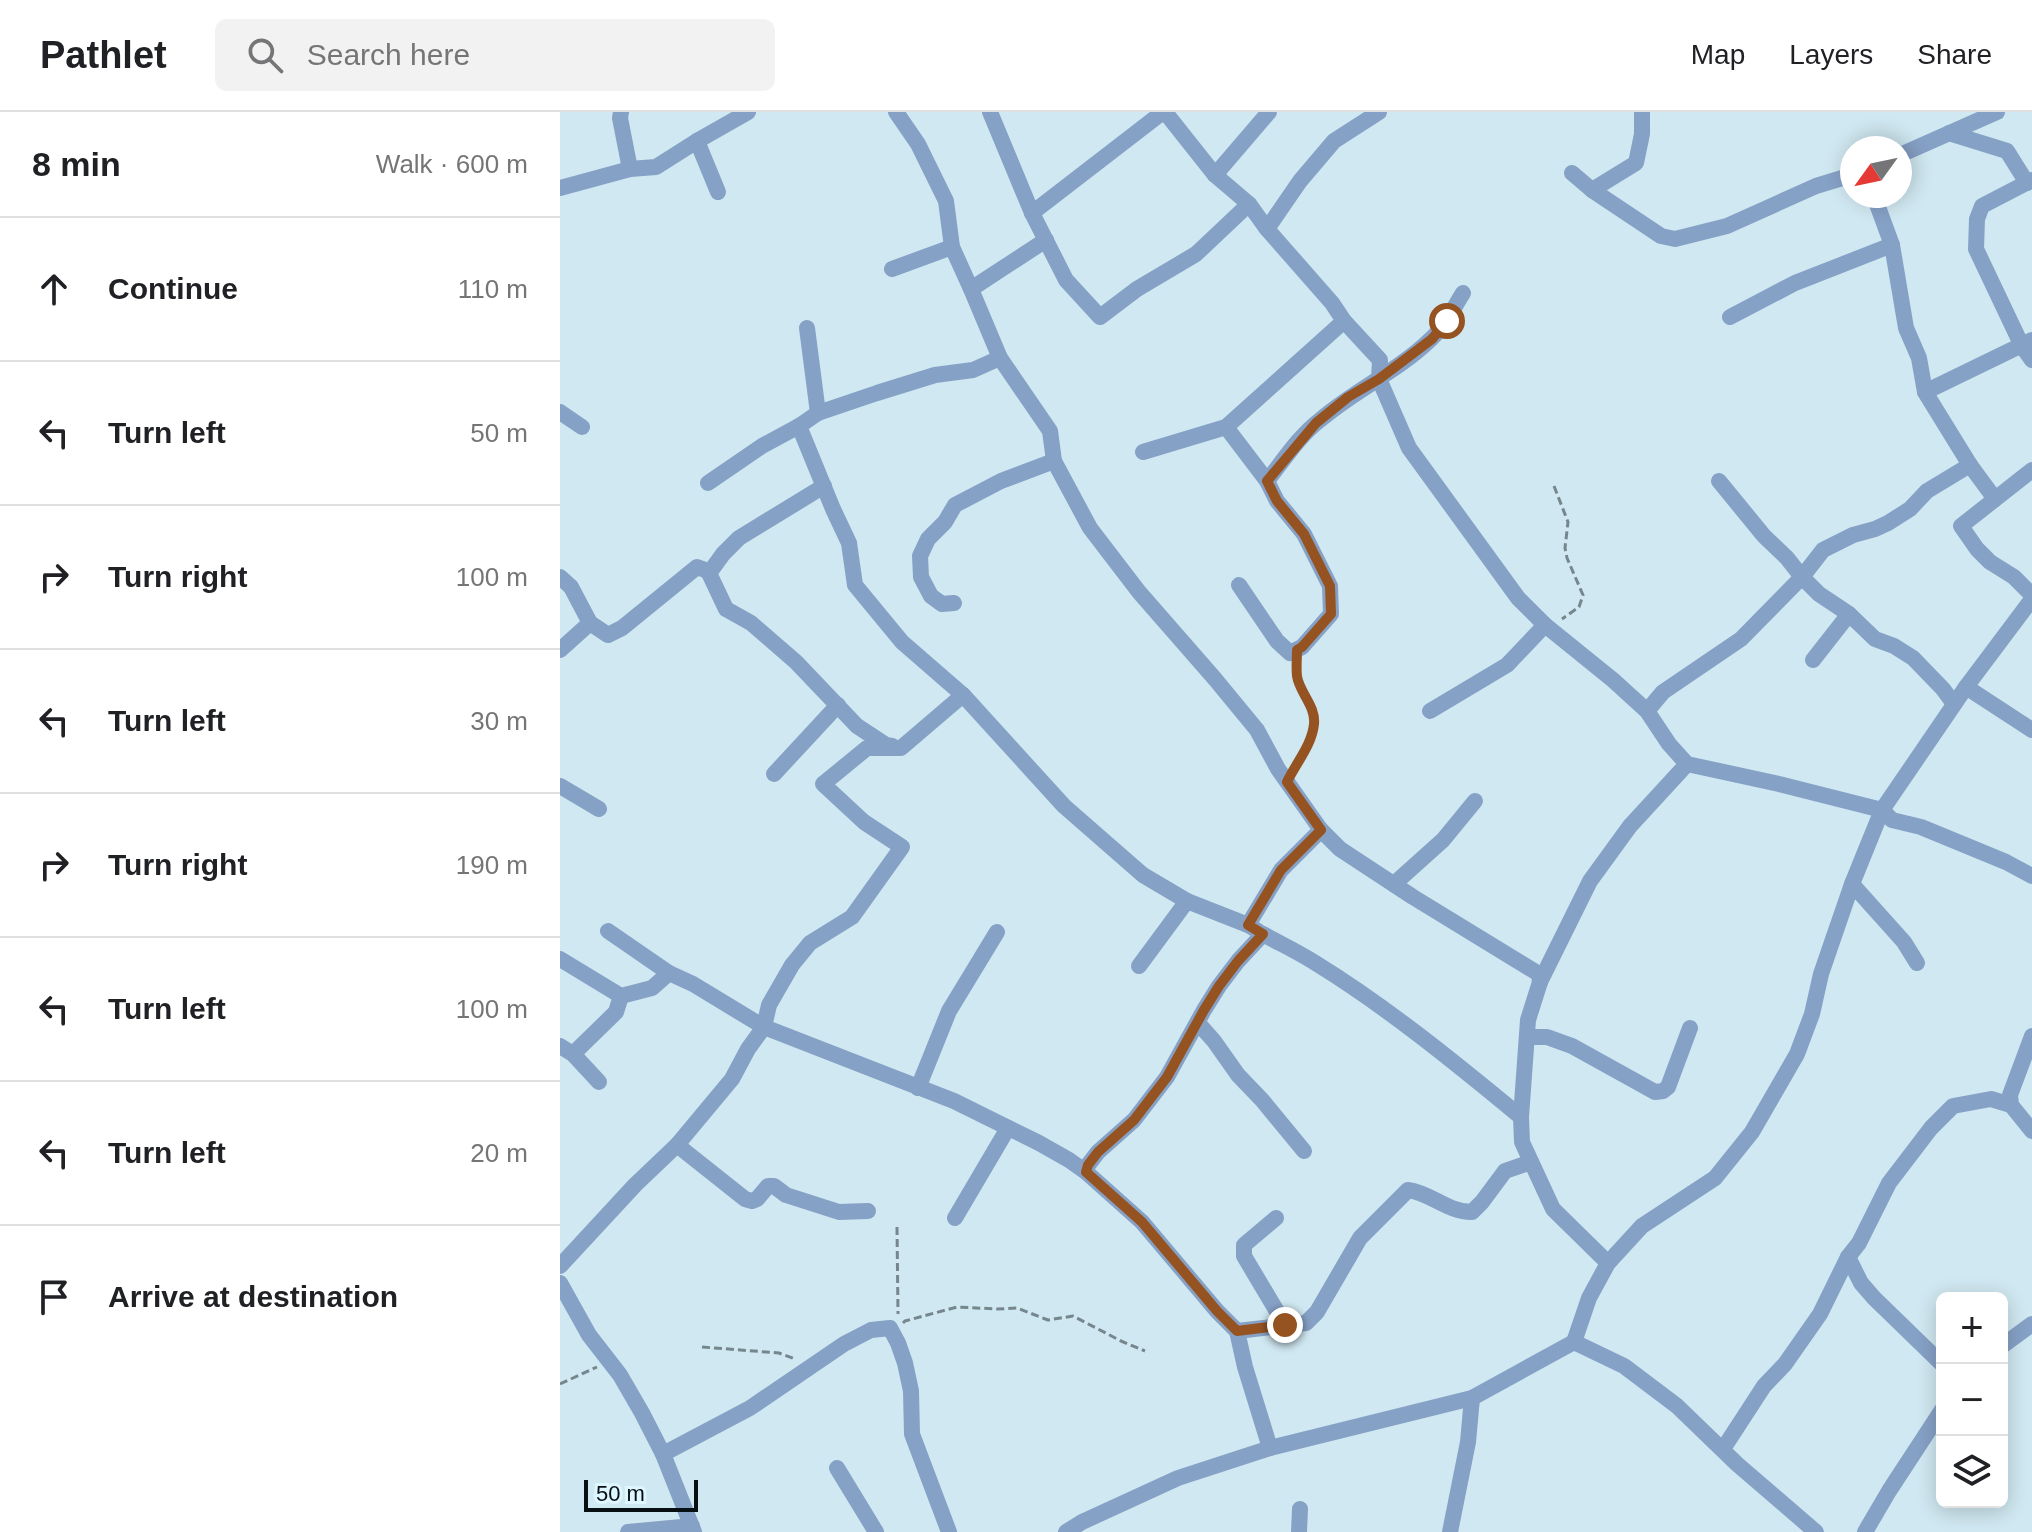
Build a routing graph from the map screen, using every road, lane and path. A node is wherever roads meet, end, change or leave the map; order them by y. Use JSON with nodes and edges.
{"nodes":[{"id":1,"x":621,"y":112,"type":"edge"},
{"id":2,"x":748,"y":112,"type":"edge"},
{"id":3,"x":896,"y":112,"type":"edge"},
{"id":4,"x":990,"y":112,"type":"edge"},
{"id":5,"x":1164,"y":112,"type":"edge"},
{"id":6,"x":1269,"y":112,"type":"edge"},
{"id":7,"x":1379,"y":112,"type":"edge"},
{"id":8,"x":1997,"y":112,"type":"edge"},
{"id":9,"x":1641,"y":113,"type":"edge"},
{"id":10,"x":1949,"y":133,"type":"junction"},
{"id":11,"x":697,"y":141,"type":"junction"},
{"id":12,"x":1912,"y":150,"type":"edge"},
{"id":13,"x":630,"y":169,"type":"junction"},
{"id":14,"x":1572,"y":173,"type":"dead end"},
{"id":15,"x":1215,"y":175,"type":"junction"},
{"id":16,"x":1840,"y":179,"type":"edge"},
{"id":17,"x":2029,"y":181,"type":"edge"},
{"id":18,"x":560,"y":188,"type":"edge"},
{"id":19,"x":1592,"y":190,"type":"junction"},
{"id":20,"x":718,"y":192,"type":"dead end"},
{"id":21,"x":1249,"y":204,"type":"junction"},
{"id":22,"x":1878,"y":208,"type":"edge"},
{"id":23,"x":1032,"y":213,"type":"junction"},
{"id":24,"x":1267,"y":229,"type":"junction"},
{"id":25,"x":1046,"y":240,"type":"junction"},
{"id":26,"x":1892,"y":245,"type":"junction"},
{"id":27,"x":952,"y":247,"type":"junction"},
{"id":28,"x":892,"y":269,"type":"dead end"},
{"id":29,"x":971,"y":289,"type":"junction"},
{"id":30,"x":1463,"y":293,"type":"dead end"},
{"id":31,"x":1730,"y":317,"type":"dead end"},
{"id":32,"x":1344,"y":321,"type":"junction"},
{"id":33,"x":807,"y":328,"type":"dead end"},
{"id":34,"x":2029,"y":349,"type":"edge"},
{"id":35,"x":1000,"y":358,"type":"junction"},
{"id":36,"x":1379,"y":379,"type":"junction"},
{"id":37,"x":1925,"y":392,"type":"junction"},
{"id":38,"x":560,"y":412,"type":"edge"},
{"id":39,"x":818,"y":413,"type":"junction"},
{"id":40,"x":799,"y":426,"type":"junction"},
{"id":41,"x":582,"y":427,"type":"dead end"},
{"id":42,"x":1226,"y":427,"type":"junction"},
{"id":43,"x":1143,"y":452,"type":"dead end"},
{"id":44,"x":1054,"y":461,"type":"junction"},
{"id":45,"x":1970,"y":465,"type":"junction"},
{"id":46,"x":2032,"y":470,"type":"edge"},
{"id":47,"x":1267,"y":481,"type":"junction"},
{"id":48,"x":1719,"y":481,"type":"dead end"},
{"id":49,"x":708,"y":483,"type":"dead end"},
{"id":50,"x":824,"y":486,"type":"junction"},
{"id":51,"x":1554,"y":486,"type":"dead end"},
{"id":52,"x":1995,"y":499,"type":"junction"},
{"id":53,"x":708,"y":571,"type":"junction"},
{"id":54,"x":560,"y":577,"type":"edge"},
{"id":55,"x":1802,"y":577,"type":"junction"},
{"id":56,"x":1239,"y":585,"type":"dead end"},
{"id":57,"x":2032,"y":597,"type":"edge"},
{"id":58,"x":954,"y":603,"type":"dead end"},
{"id":59,"x":1849,"y":614,"type":"junction"},
{"id":60,"x":590,"y":623,"type":"junction"},
{"id":61,"x":1548,"y":627,"type":"junction"},
{"id":62,"x":560,"y":650,"type":"edge"},
{"id":63,"x":1297,"y":650,"type":"junction"},
{"id":64,"x":1813,"y":660,"type":"dead end"},
{"id":65,"x":1966,"y":687,"type":"junction"},
{"id":66,"x":963,"y":695,"type":"junction"},
{"id":67,"x":1954,"y":704,"type":"junction"},
{"id":68,"x":838,"y":705,"type":"junction"},
{"id":69,"x":1430,"y":711,"type":"dead end"},
{"id":70,"x":1647,"y":711,"type":"junction"},
{"id":71,"x":2032,"y":730,"type":"edge"},
{"id":72,"x":901,"y":748,"type":"junction"},
{"id":73,"x":1687,"y":764,"type":"junction"},
{"id":74,"x":774,"y":774,"type":"dead end"},
{"id":75,"x":1287,"y":782,"type":"junction"},
{"id":76,"x":560,"y":786,"type":"edge"},
{"id":77,"x":1475,"y":801,"type":"dead end"},
{"id":78,"x":599,"y":809,"type":"dead end"},
{"id":79,"x":1882,"y":810,"type":"junction"},
{"id":80,"x":1321,"y":830,"type":"junction"},
{"id":81,"x":2032,"y":876,"type":"edge"},
{"id":82,"x":1394,"y":884,"type":"junction"},
{"id":83,"x":1852,"y":884,"type":"junction"},
{"id":84,"x":1187,"y":901,"type":"junction"},
{"id":85,"x":1256,"y":929,"type":"junction"},
{"id":86,"x":608,"y":931,"type":"dead end"},
{"id":87,"x":997,"y":932,"type":"dead end"},
{"id":88,"x":560,"y":959,"type":"edge"},
{"id":89,"x":1917,"y":963,"type":"dead end"},
{"id":90,"x":1139,"y":966,"type":"dead end"},
{"id":91,"x":669,"y":973,"type":"junction"},
{"id":92,"x":1540,"y":982,"type":"junction"},
{"id":93,"x":621,"y":996,"type":"junction"},
{"id":94,"x":1198,"y":1023,"type":"junction"},
{"id":95,"x":764,"y":1027,"type":"junction"},
{"id":96,"x":1690,"y":1028,"type":"dead end"},
{"id":97,"x":2032,"y":1036,"type":"edge"},
{"id":98,"x":1527,"y":1037,"type":"junction"},
{"id":99,"x":567,"y":1050,"type":"edge"},
{"id":100,"x":599,"y":1082,"type":"dead end"},
{"id":101,"x":918,"y":1088,"type":"junction"},
{"id":102,"x":2011,"y":1105,"type":"junction"},
{"id":103,"x":1521,"y":1117,"type":"junction"},
{"id":104,"x":1008,"y":1128,"type":"junction"},
{"id":105,"x":2032,"y":1131,"type":"edge"},
{"id":106,"x":677,"y":1145,"type":"junction"},
{"id":107,"x":1304,"y":1151,"type":"dead end"},
{"id":108,"x":1531,"y":1162,"type":"junction"},
{"id":109,"x":1086,"y":1172,"type":"junction"},
{"id":110,"x":868,"y":1211,"type":"dead end"},
{"id":111,"x":955,"y":1218,"type":"dead end"},
{"id":112,"x":1276,"y":1218,"type":"dead end"},
{"id":113,"x":897,"y":1227,"type":"dead end"},
{"id":114,"x":1848,"y":1257,"type":"junction"},
{"id":115,"x":1608,"y":1263,"type":"junction"},
{"id":116,"x":560,"y":1266,"type":"edge"},
{"id":117,"x":560,"y":1283,"type":"edge"},
{"id":118,"x":2032,"y":1324,"type":"edge"},
{"id":119,"x":1285,"y":1325,"type":"junction"},
{"id":120,"x":1237,"y":1331,"type":"junction"},
{"id":121,"x":1574,"y":1342,"type":"junction"},
{"id":122,"x":2008,"y":1342,"type":"edge"},
{"id":123,"x":702,"y":1347,"type":"dead end"},
{"id":124,"x":1145,"y":1351,"type":"dead end"},
{"id":125,"x":1936,"y":1358,"type":"edge"},
{"id":126,"x":609,"y":1359,"type":"junction"},
{"id":127,"x":808,"y":1368,"type":"junction"},
{"id":128,"x":560,"y":1384,"type":"edge"},
{"id":129,"x":1472,"y":1398,"type":"junction"},
{"id":130,"x":1936,"y":1419,"type":"edge"},
{"id":131,"x":1270,"y":1448,"type":"junction"},
{"id":132,"x":1723,"y":1449,"type":"junction"},
{"id":133,"x":663,"y":1454,"type":"junction"},
{"id":134,"x":837,"y":1468,"type":"dead end"},
{"id":135,"x":1300,"y":1509,"type":"dead end"},
{"id":136,"x":693,"y":1529,"type":"edge"},
{"id":137,"x":628,"y":1532,"type":"edge"},
{"id":138,"x":876,"y":1532,"type":"edge"},
{"id":139,"x":949,"y":1532,"type":"edge"},
{"id":140,"x":1066,"y":1532,"type":"edge"},
{"id":141,"x":1299,"y":1532,"type":"edge"},
{"id":142,"x":1450,"y":1532,"type":"edge"},
{"id":143,"x":1816,"y":1532,"type":"edge"},
{"id":144,"x":1865,"y":1532,"type":"edge"}],
"edges":[{"from":1,"to":13,"type":"street"},
{"from":2,"to":11,"type":"street"},
{"from":3,"to":27,"type":"street"},
{"from":4,"to":23,"type":"street"},
{"from":5,"to":15,"type":"street"},
{"from":5,"to":23,"type":"street"},
{"from":6,"to":15,"type":"street"},
{"from":7,"to":24,"type":"street"},
{"from":8,"to":10,"type":"street"},
{"from":9,"to":19,"type":"street"},
{"from":10,"to":12,"type":"street"},
{"from":10,"to":17,"type":"street"},
{"from":11,"to":13,"type":"street"},
{"from":11,"to":20,"type":"street"},
{"from":13,"to":18,"type":"street"},
{"from":14,"to":19,"type":"street"},
{"from":15,"to":21,"type":"street"},
{"from":16,"to":19,"type":"street"},
{"from":17,"to":34,"type":"street"},
{"from":21,"to":24,"type":"street"},
{"from":21,"to":25,"type":"street"},
{"from":22,"to":26,"type":"street"},
{"from":23,"to":25,"type":"street"},
{"from":24,"to":32,"type":"street"},
{"from":25,"to":29,"type":"street"},
{"from":26,"to":31,"type":"street"},
{"from":26,"to":37,"type":"street"},
{"from":27,"to":28,"type":"street"},
{"from":27,"to":29,"type":"street"},
{"from":29,"to":35,"type":"street"},
{"from":30,"to":36,"type":"street"},
{"from":32,"to":36,"type":"street"},
{"from":32,"to":42,"type":"street"},
{"from":33,"to":39,"type":"street"},
{"from":34,"to":37,"type":"street"},
{"from":35,"to":39,"type":"street"},
{"from":35,"to":44,"type":"street"},
{"from":36,"to":47,"type":"street"},
{"from":36,"to":61,"type":"street"},
{"from":37,"to":45,"type":"street"},
{"from":38,"to":41,"type":"street"},
{"from":39,"to":40,"type":"street"},
{"from":40,"to":49,"type":"street"},
{"from":40,"to":50,"type":"street"},
{"from":42,"to":43,"type":"street"},
{"from":42,"to":47,"type":"street"},
{"from":44,"to":58,"type":"street"},
{"from":44,"to":75,"type":"street"},
{"from":45,"to":52,"type":"street"},
{"from":45,"to":55,"type":"street"},
{"from":46,"to":52,"type":"street"},
{"from":47,"to":63,"type":"street"},
{"from":48,"to":55,"type":"street"},
{"from":50,"to":53,"type":"street"},
{"from":50,"to":66,"type":"street"},
{"from":51,"to":61,"type":"path"},
{"from":52,"to":57,"type":"street"},
{"from":53,"to":60,"type":"street"},
{"from":53,"to":68,"type":"street"},
{"from":54,"to":60,"type":"street"},
{"from":55,"to":59,"type":"street"},
{"from":55,"to":70,"type":"street"},
{"from":56,"to":63,"type":"street"},
{"from":57,"to":65,"type":"street"},
{"from":59,"to":64,"type":"street"},
{"from":59,"to":67,"type":"street"},
{"from":60,"to":62,"type":"street"},
{"from":61,"to":69,"type":"street"},
{"from":61,"to":70,"type":"street"},
{"from":63,"to":75,"type":"path"},
{"from":65,"to":67,"type":"street"},
{"from":65,"to":71,"type":"street"},
{"from":66,"to":72,"type":"street"},
{"from":66,"to":84,"type":"street"},
{"from":67,"to":79,"type":"street"},
{"from":68,"to":72,"type":"street"},
{"from":68,"to":74,"type":"street"},
{"from":70,"to":73,"type":"street"},
{"from":72,"to":95,"type":"street"},
{"from":73,"to":79,"type":"street"},
{"from":73,"to":92,"type":"street"},
{"from":75,"to":80,"type":"street"},
{"from":76,"to":78,"type":"street"},
{"from":77,"to":82,"type":"street"},
{"from":79,"to":81,"type":"street"},
{"from":79,"to":83,"type":"street"},
{"from":80,"to":82,"type":"street"},
{"from":80,"to":85,"type":"street"},
{"from":82,"to":92,"type":"street"},
{"from":83,"to":89,"type":"street"},
{"from":83,"to":115,"type":"street"},
{"from":84,"to":85,"type":"street"},
{"from":84,"to":90,"type":"street"},
{"from":85,"to":94,"type":"street"},
{"from":85,"to":103,"type":"street"},
{"from":86,"to":91,"type":"street"},
{"from":87,"to":101,"type":"street"},
{"from":88,"to":93,"type":"street"},
{"from":91,"to":93,"type":"street"},
{"from":91,"to":95,"type":"street"},
{"from":92,"to":98,"type":"street"},
{"from":93,"to":99,"type":"street"},
{"from":94,"to":107,"type":"street"},
{"from":94,"to":109,"type":"street"},
{"from":95,"to":101,"type":"street"},
{"from":95,"to":106,"type":"street"},
{"from":96,"to":98,"type":"street"},
{"from":97,"to":102,"type":"street"},
{"from":98,"to":103,"type":"street"},
{"from":99,"to":100,"type":"street"},
{"from":101,"to":104,"type":"street"},
{"from":102,"to":105,"type":"street"},
{"from":102,"to":114,"type":"street"},
{"from":103,"to":108,"type":"street"},
{"from":104,"to":109,"type":"street"},
{"from":104,"to":111,"type":"street"},
{"from":106,"to":110,"type":"street"},
{"from":106,"to":116,"type":"street"},
{"from":108,"to":115,"type":"street"},
{"from":108,"to":119,"type":"street"},
{"from":109,"to":120,"type":"street"},
{"from":112,"to":119,"type":"street"},
{"from":113,"to":124,"type":"path"},
{"from":114,"to":125,"type":"street"},
{"from":114,"to":132,"type":"street"},
{"from":115,"to":121,"type":"street"},
{"from":117,"to":126,"type":"street"},
{"from":118,"to":122,"type":"street"},
{"from":119,"to":120,"type":"street"},
{"from":120,"to":131,"type":"street"},
{"from":121,"to":129,"type":"street"},
{"from":121,"to":132,"type":"street"},
{"from":123,"to":127,"type":"path"},
{"from":126,"to":128,"type":"path"},
{"from":126,"to":133,"type":"street"},
{"from":127,"to":133,"type":"street"},
{"from":127,"to":139,"type":"street"},
{"from":129,"to":131,"type":"street"},
{"from":129,"to":142,"type":"street"},
{"from":130,"to":144,"type":"street"},
{"from":131,"to":140,"type":"street"},
{"from":132,"to":143,"type":"street"},
{"from":133,"to":136,"type":"street"},
{"from":134,"to":138,"type":"street"},
{"from":135,"to":141,"type":"street"},
{"from":136,"to":137,"type":"street"}]}
